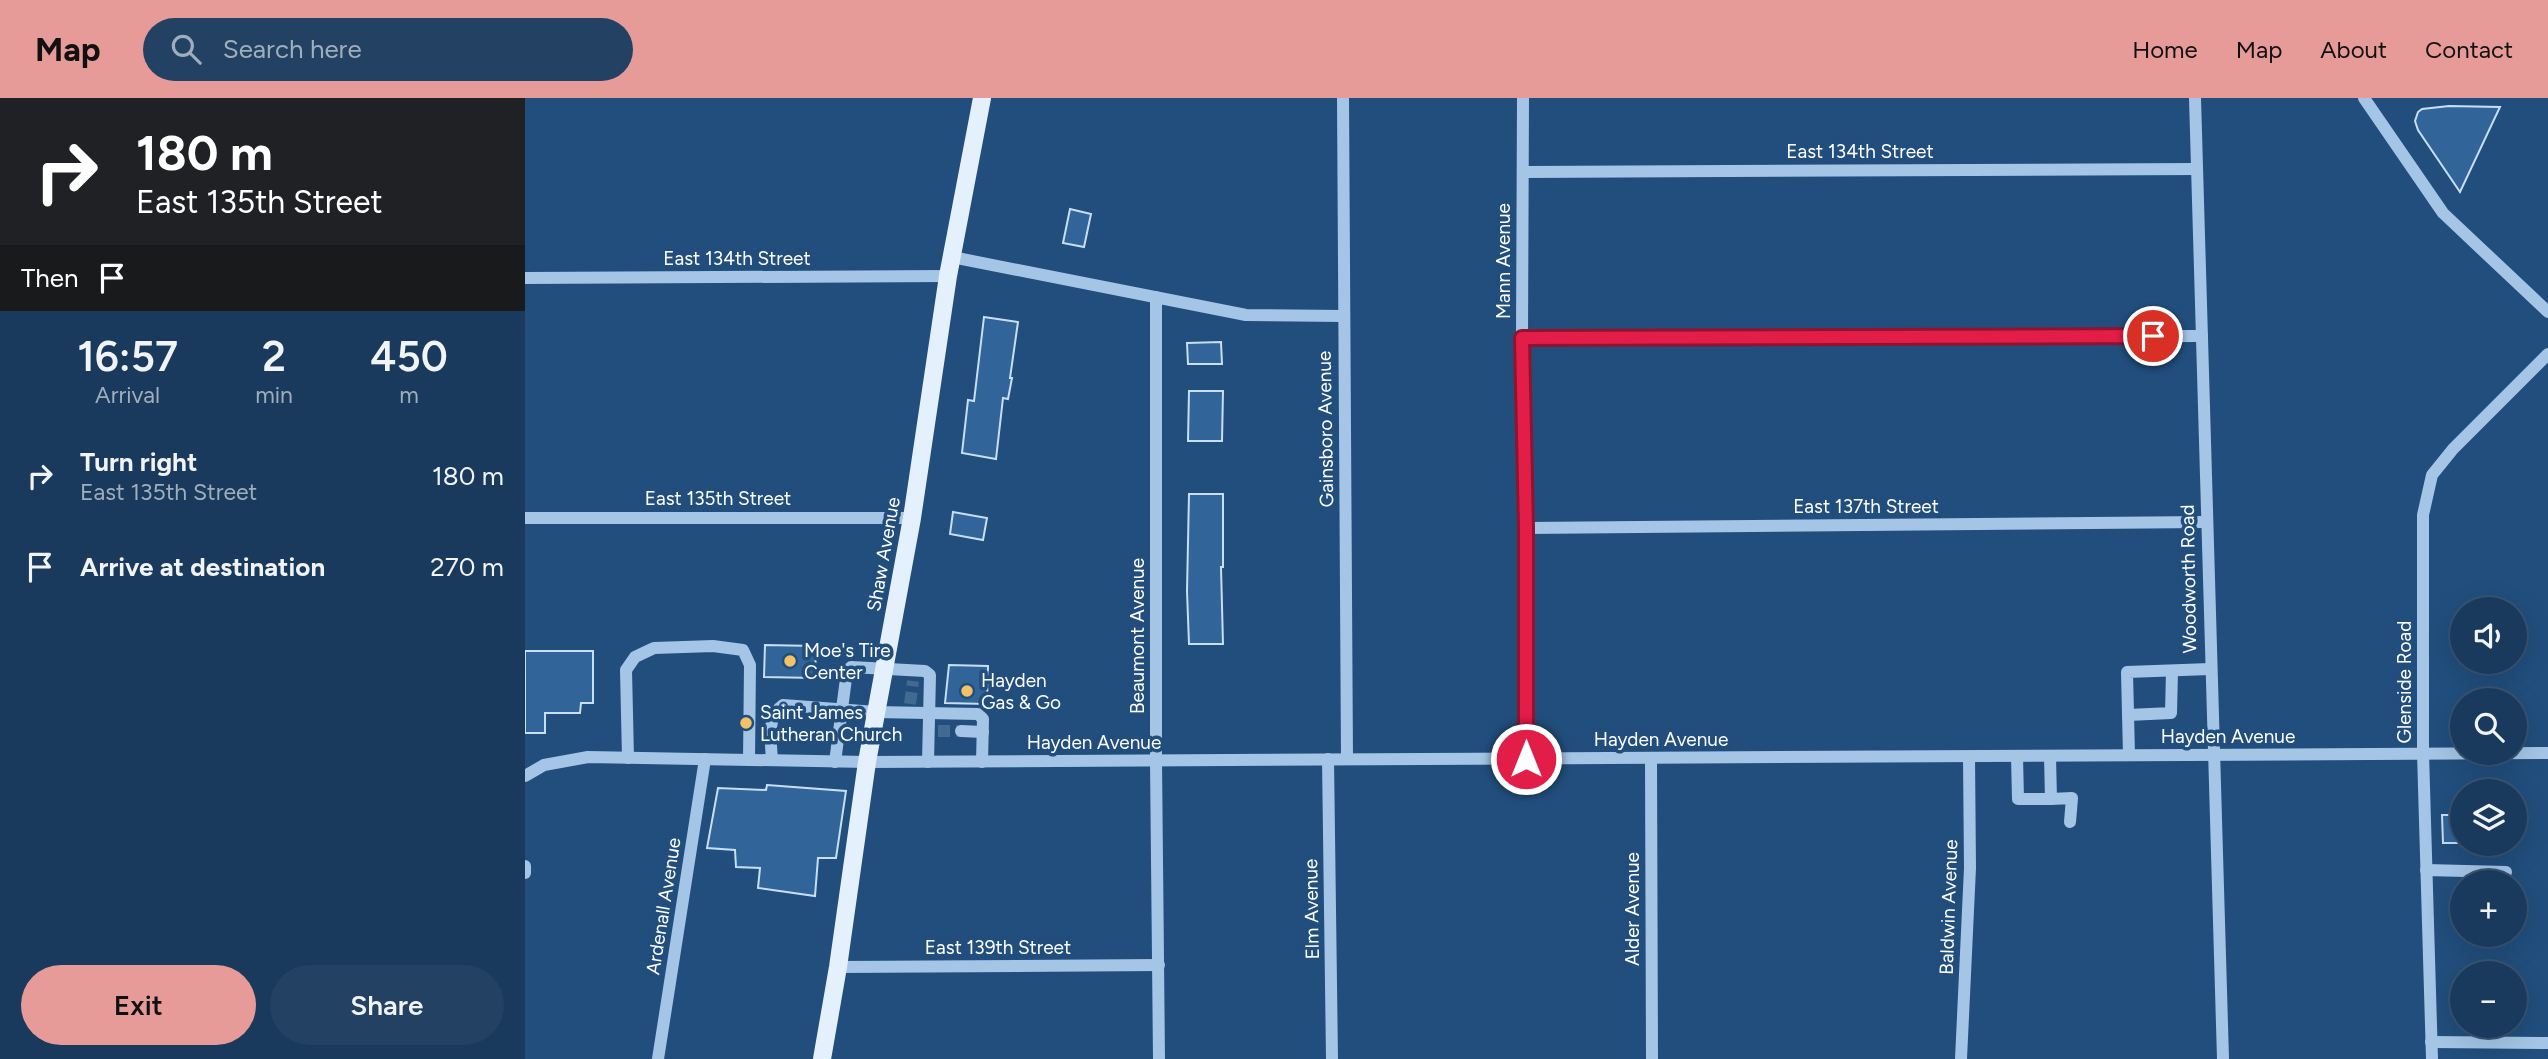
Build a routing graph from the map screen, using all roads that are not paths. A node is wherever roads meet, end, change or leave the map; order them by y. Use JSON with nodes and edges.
{"nodes":[{"id":1,"x":982,"y":98,"type":"edge"},
{"id":2,"x":1343,"y":98,"type":"edge"},
{"id":3,"x":1523,"y":98,"type":"edge"},
{"id":4,"x":2195,"y":98,"type":"edge"},
{"id":5,"x":2364,"y":98,"type":"edge"},
{"id":6,"x":2197,"y":169,"type":"junction"},
{"id":7,"x":1523,"y":172,"type":"junction"},
{"id":8,"x":952,"y":257,"type":"junction"},
{"id":9,"x":948,"y":276,"type":"junction"},
{"id":10,"x":525,"y":278,"type":"edge"},
{"id":11,"x":1156,"y":297,"type":"junction"},
{"id":12,"x":2548,"y":312,"type":"edge"},
{"id":13,"x":1343,"y":316,"type":"junction"},
{"id":14,"x":2202,"y":336,"type":"junction"},
{"id":15,"x":1522,"y":338,"type":"junction"},
{"id":16,"x":2548,"y":354,"type":"edge"},
{"id":17,"x":912,"y":517,"type":"junction"},
{"id":18,"x":525,"y":518,"type":"edge"},
{"id":19,"x":2206,"y":522,"type":"junction"},
{"id":20,"x":1526,"y":528,"type":"junction"},
{"id":21,"x":884,"y":669,"type":"junction"},
{"id":22,"x":2210,"y":669,"type":"junction"},
{"id":23,"x":2172,"y":671,"type":"junction"},
{"id":24,"x":841,"y":709,"type":"junction"},
{"id":25,"x":876,"y":712,"type":"junction"},
{"id":26,"x":929,"y":714,"type":"junction"},
{"id":27,"x":2128,"y":715,"type":"junction"},
{"id":28,"x":961,"y":731,"type":"tunnel mouth"},
{"id":29,"x":983,"y":732,"type":"junction"},
{"id":30,"x":2423,"y":753,"type":"junction"},
{"id":31,"x":2548,"y":753,"type":"edge"},
{"id":32,"x":2129,"y":755,"type":"junction"},
{"id":33,"x":2017,"y":756,"type":"junction"},
{"id":34,"x":2050,"y":756,"type":"junction"},
{"id":35,"x":2213,"y":756,"type":"junction"},
{"id":36,"x":1969,"y":757,"type":"junction"},
{"id":37,"x":628,"y":758,"type":"junction"},
{"id":38,"x":705,"y":759,"type":"junction"},
{"id":39,"x":1328,"y":759,"type":"junction"},
{"id":40,"x":1347,"y":759,"type":"junction"},
{"id":41,"x":1526,"y":759,"type":"junction"},
{"id":42,"x":1651,"y":759,"type":"junction"},
{"id":43,"x":749,"y":760,"type":"junction"},
{"id":44,"x":772,"y":760,"type":"junction"},
{"id":45,"x":1156,"y":761,"type":"junction"},
{"id":46,"x":835,"y":762,"type":"junction"},
{"id":47,"x":867,"y":762,"type":"junction"},
{"id":48,"x":928,"y":762,"type":"junction"},
{"id":49,"x":982,"y":762,"type":"junction"},
{"id":50,"x":525,"y":776,"type":"edge"},
{"id":51,"x":2051,"y":799,"type":"junction"},
{"id":52,"x":2070,"y":822,"type":"dead end"},
{"id":53,"x":525,"y":866,"type":"edge"},
{"id":54,"x":2426,"y":870,"type":"junction"},
{"id":55,"x":2450,"y":871,"type":"edge"},
{"id":56,"x":525,"y":873,"type":"edge"},
{"id":57,"x":1159,"y":965,"type":"junction"},
{"id":58,"x":838,"y":967,"type":"junction"},
{"id":59,"x":2431,"y":1042,"type":"junction"},
{"id":60,"x":2548,"y":1042,"type":"edge"},
{"id":61,"x":658,"y":1059,"type":"edge"},
{"id":62,"x":822,"y":1059,"type":"edge"},
{"id":63,"x":1159,"y":1059,"type":"edge"},
{"id":64,"x":1332,"y":1059,"type":"edge"},
{"id":65,"x":1652,"y":1059,"type":"edge"},
{"id":66,"x":1961,"y":1059,"type":"edge"},
{"id":67,"x":2223,"y":1059,"type":"edge"},
{"id":68,"x":2432,"y":1059,"type":"edge"}],
"edges":[{"from":1,"to":8,"type":"main road","name":"Shaw Avenue"},
{"from":2,"to":13,"type":"street","name":"Gainsboro Avenue"},
{"from":3,"to":7,"type":"street","name":"Mann Avenue"},
{"from":4,"to":6,"type":"street","name":"Woodworth Road"},
{"from":5,"to":12,"type":"street"},
{"from":6,"to":7,"type":"street","name":"East 134th Street"},
{"from":6,"to":14,"type":"street","name":"Woodworth Road"},
{"from":7,"to":15,"type":"street","name":"Mann Avenue"},
{"from":8,"to":9,"type":"main road","name":"Shaw Avenue"},
{"from":8,"to":11,"type":"street"},
{"from":9,"to":10,"type":"street","name":"East 134th Street"},
{"from":9,"to":17,"type":"main road","name":"Shaw Avenue"},
{"from":11,"to":13,"type":"street"},
{"from":11,"to":45,"type":"street","name":"Beaumont Avenue"},
{"from":13,"to":40,"type":"street","name":"Gainsboro Avenue"},
{"from":14,"to":15,"type":"street"},
{"from":14,"to":19,"type":"street","name":"Woodworth Road"},
{"from":15,"to":20,"type":"street","name":"Mann Avenue"},
{"from":16,"to":30,"type":"street","name":"Glenside Road"},
{"from":17,"to":18,"type":"street","name":"East 135th Street"},
{"from":17,"to":21,"type":"main road","name":"Shaw Avenue"},
{"from":19,"to":20,"type":"street","name":"East 137th Street"},
{"from":19,"to":22,"type":"street","name":"Woodworth Road"},
{"from":20,"to":41,"type":"street","name":"Mann Avenue"},
{"from":21,"to":24,"type":"street"},
{"from":21,"to":25,"type":"main road","name":"Shaw Avenue"},
{"from":21,"to":26,"type":"street"},
{"from":22,"to":23,"type":"street"},
{"from":22,"to":35,"type":"street","name":"Woodworth Road"},
{"from":23,"to":27,"type":"street"},
{"from":23,"to":27,"type":"street"},
{"from":24,"to":25,"type":"street"},
{"from":24,"to":44,"type":"street"},
{"from":24,"to":46,"type":"street"},
{"from":25,"to":26,"type":"street"},
{"from":25,"to":47,"type":"main road","name":"Shaw Avenue"},
{"from":26,"to":29,"type":"street"},
{"from":26,"to":48,"type":"street"},
{"from":27,"to":32,"type":"street"},
{"from":28,"to":29,"type":"street"},
{"from":29,"to":49,"type":"street"},
{"from":30,"to":31,"type":"street","name":"Hayden Avenue"},
{"from":30,"to":35,"type":"street","name":"Hayden Avenue"},
{"from":30,"to":54,"type":"street","name":"Glenside Road"},
{"from":32,"to":34,"type":"street","name":"Hayden Avenue"},
{"from":32,"to":35,"type":"street","name":"Hayden Avenue"},
{"from":33,"to":34,"type":"street","name":"Hayden Avenue"},
{"from":33,"to":36,"type":"street","name":"Hayden Avenue"},
{"from":33,"to":51,"type":"street"},
{"from":34,"to":51,"type":"street"},
{"from":35,"to":67,"type":"street","name":"Woodworth Road"},
{"from":36,"to":42,"type":"street","name":"Hayden Avenue"},
{"from":36,"to":66,"type":"street","name":"Baldwin Avenue"},
{"from":37,"to":38,"type":"street","name":"Hayden Avenue"},
{"from":37,"to":43,"type":"street"},
{"from":37,"to":50,"type":"street","name":"Hayden Avenue"},
{"from":38,"to":43,"type":"street","name":"Hayden Avenue"},
{"from":38,"to":61,"type":"street","name":"Ardenall Avenue"},
{"from":39,"to":40,"type":"street","name":"Hayden Avenue"},
{"from":39,"to":45,"type":"street","name":"Hayden Avenue"},
{"from":39,"to":64,"type":"street","name":"Elm Avenue"},
{"from":40,"to":41,"type":"street","name":"Hayden Avenue"},
{"from":41,"to":42,"type":"street","name":"Hayden Avenue"},
{"from":42,"to":65,"type":"street","name":"Alder Avenue"},
{"from":43,"to":44,"type":"street","name":"Hayden Avenue"},
{"from":44,"to":46,"type":"street","name":"Hayden Avenue"},
{"from":45,"to":49,"type":"street","name":"Hayden Avenue"},
{"from":45,"to":57,"type":"street","name":"Beaumont Avenue"},
{"from":46,"to":47,"type":"street","name":"Hayden Avenue"},
{"from":47,"to":48,"type":"street","name":"Hayden Avenue"},
{"from":47,"to":58,"type":"main road","name":"Shaw Avenue"},
{"from":48,"to":49,"type":"street","name":"Hayden Avenue"},
{"from":51,"to":52,"type":"street"},
{"from":53,"to":56,"type":"street"},
{"from":54,"to":55,"type":"street"},
{"from":54,"to":59,"type":"street","name":"Glenside Road"},
{"from":57,"to":58,"type":"street","name":"East 139th Street"},
{"from":57,"to":63,"type":"street","name":"Beaumont Avenue"},
{"from":58,"to":62,"type":"main road","name":"Shaw Avenue"},
{"from":59,"to":60,"type":"street"},
{"from":59,"to":68,"type":"street","name":"Glenside Road"}]}
